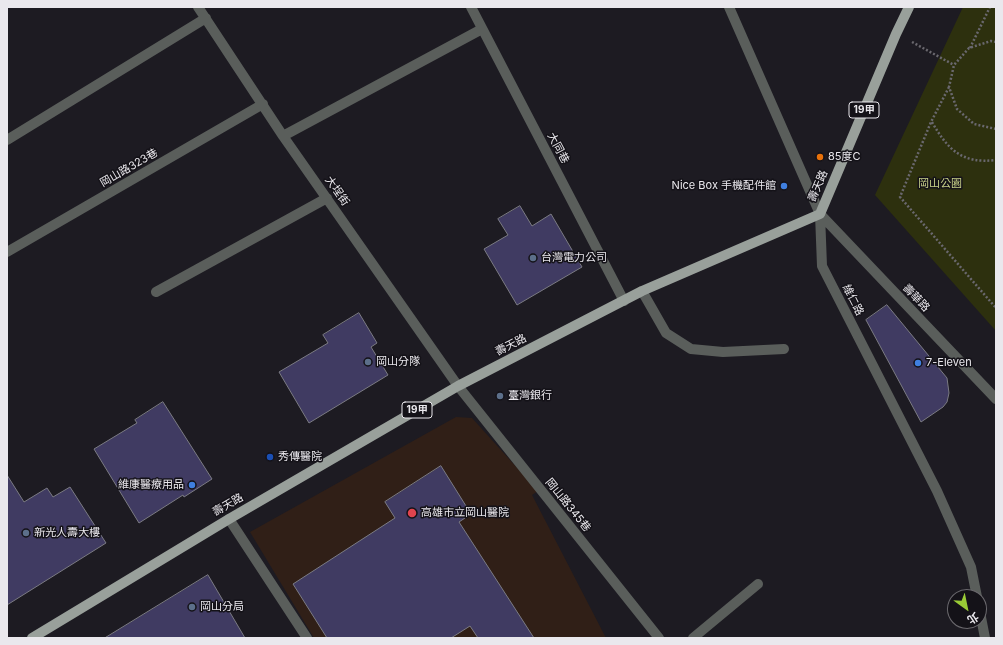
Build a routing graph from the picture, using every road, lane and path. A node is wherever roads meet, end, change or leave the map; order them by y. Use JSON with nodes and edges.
{"nodes":[{"id":1,"x":198,"y":7,"type":"edge"},
{"id":2,"x":471,"y":7,"type":"edge"},
{"id":3,"x":729,"y":7,"type":"edge"},
{"id":4,"x":909,"y":7,"type":"edge"},
{"id":5,"x":990,"y":7,"type":"edge"},
{"id":6,"x":206,"y":18,"type":"junction"},
{"id":7,"x":482,"y":29,"type":"junction"},
{"id":8,"x":896,"y":34,"type":"junction"},
{"id":9,"x":996,"y":42,"type":"edge"},
{"id":10,"x":969,"y":48,"type":"junction"},
{"id":11,"x":954,"y":65,"type":"junction"},
{"id":12,"x":949,"y":87,"type":"junction"},
{"id":13,"x":263,"y":104,"type":"junction"},
{"id":14,"x":931,"y":122,"type":"junction"},
{"id":15,"x":996,"y":129,"type":"edge"},
{"id":16,"x":284,"y":136,"type":"junction"},
{"id":17,"x":7,"y":140,"type":"edge"},
{"id":18,"x":996,"y":160,"type":"edge"},
{"id":19,"x":327,"y":198,"type":"junction"},
{"id":20,"x":820,"y":214,"type":"junction"},
{"id":21,"x":7,"y":252,"type":"edge"},
{"id":22,"x":642,"y":291,"type":"junction"},
{"id":23,"x":156,"y":292,"type":"dead end"},
{"id":24,"x":624,"y":301,"type":"junction"},
{"id":25,"x":996,"y":308,"type":"edge"},
{"id":26,"x":784,"y":349,"type":"dead end"},
{"id":27,"x":458,"y":386,"type":"junction"},
{"id":28,"x":996,"y":398,"type":"edge"},
{"id":29,"x":229,"y":518,"type":"junction"},
{"id":30,"x":758,"y":584,"type":"dead end"},
{"id":31,"x":975,"y":589,"type":"edge"},
{"id":32,"x":32,"y":638,"type":"edge"},
{"id":33,"x":307,"y":638,"type":"edge"},
{"id":34,"x":659,"y":638,"type":"edge"},
{"id":35,"x":693,"y":638,"type":"edge"}],
"edges":[{"from":1,"to":6,"type":"street","name":"大埕街"},
{"from":2,"to":7,"type":"street","name":"大同巷"},
{"from":3,"to":20,"type":"street","name":"維仁路"},
{"from":4,"to":8,"type":"main road","name":"壽天路","number":"19甲"},
{"from":5,"to":10,"type":"path"},
{"from":6,"to":13,"type":"street","name":"大埕街"},
{"from":6,"to":17,"type":"street"},
{"from":7,"to":16,"type":"street"},
{"from":7,"to":24,"type":"street","name":"大同巷"},
{"from":8,"to":11,"type":"path"},
{"from":8,"to":20,"type":"main road","name":"壽天路","number":"19甲"},
{"from":9,"to":10,"type":"path"},
{"from":10,"to":11,"type":"path"},
{"from":11,"to":12,"type":"path"},
{"from":12,"to":14,"type":"path"},
{"from":12,"to":15,"type":"path"},
{"from":13,"to":16,"type":"street","name":"大埕街"},
{"from":13,"to":21,"type":"street","name":"岡山路323巷"},
{"from":14,"to":18,"type":"path"},
{"from":14,"to":25,"type":"path"},
{"from":16,"to":19,"type":"street","name":"大埕街"},
{"from":19,"to":23,"type":"street"},
{"from":19,"to":27,"type":"street","name":"大埕街"},
{"from":20,"to":22,"type":"main road","name":"壽天路","number":"19甲"},
{"from":20,"to":28,"type":"street","name":"壽華路"},
{"from":20,"to":31,"type":"street","name":"維仁路"},
{"from":22,"to":24,"type":"main road","name":"壽天路","number":"19甲"},
{"from":22,"to":26,"type":"street"},
{"from":24,"to":27,"type":"main road","name":"壽天路","number":"19甲"},
{"from":27,"to":29,"type":"main road","name":"壽天路","number":"19甲"},
{"from":27,"to":34,"type":"street","name":"岡山路345巷"},
{"from":29,"to":32,"type":"main road","name":"壽天路","number":"19甲"},
{"from":29,"to":33,"type":"street"},
{"from":30,"to":35,"type":"street"}]}
